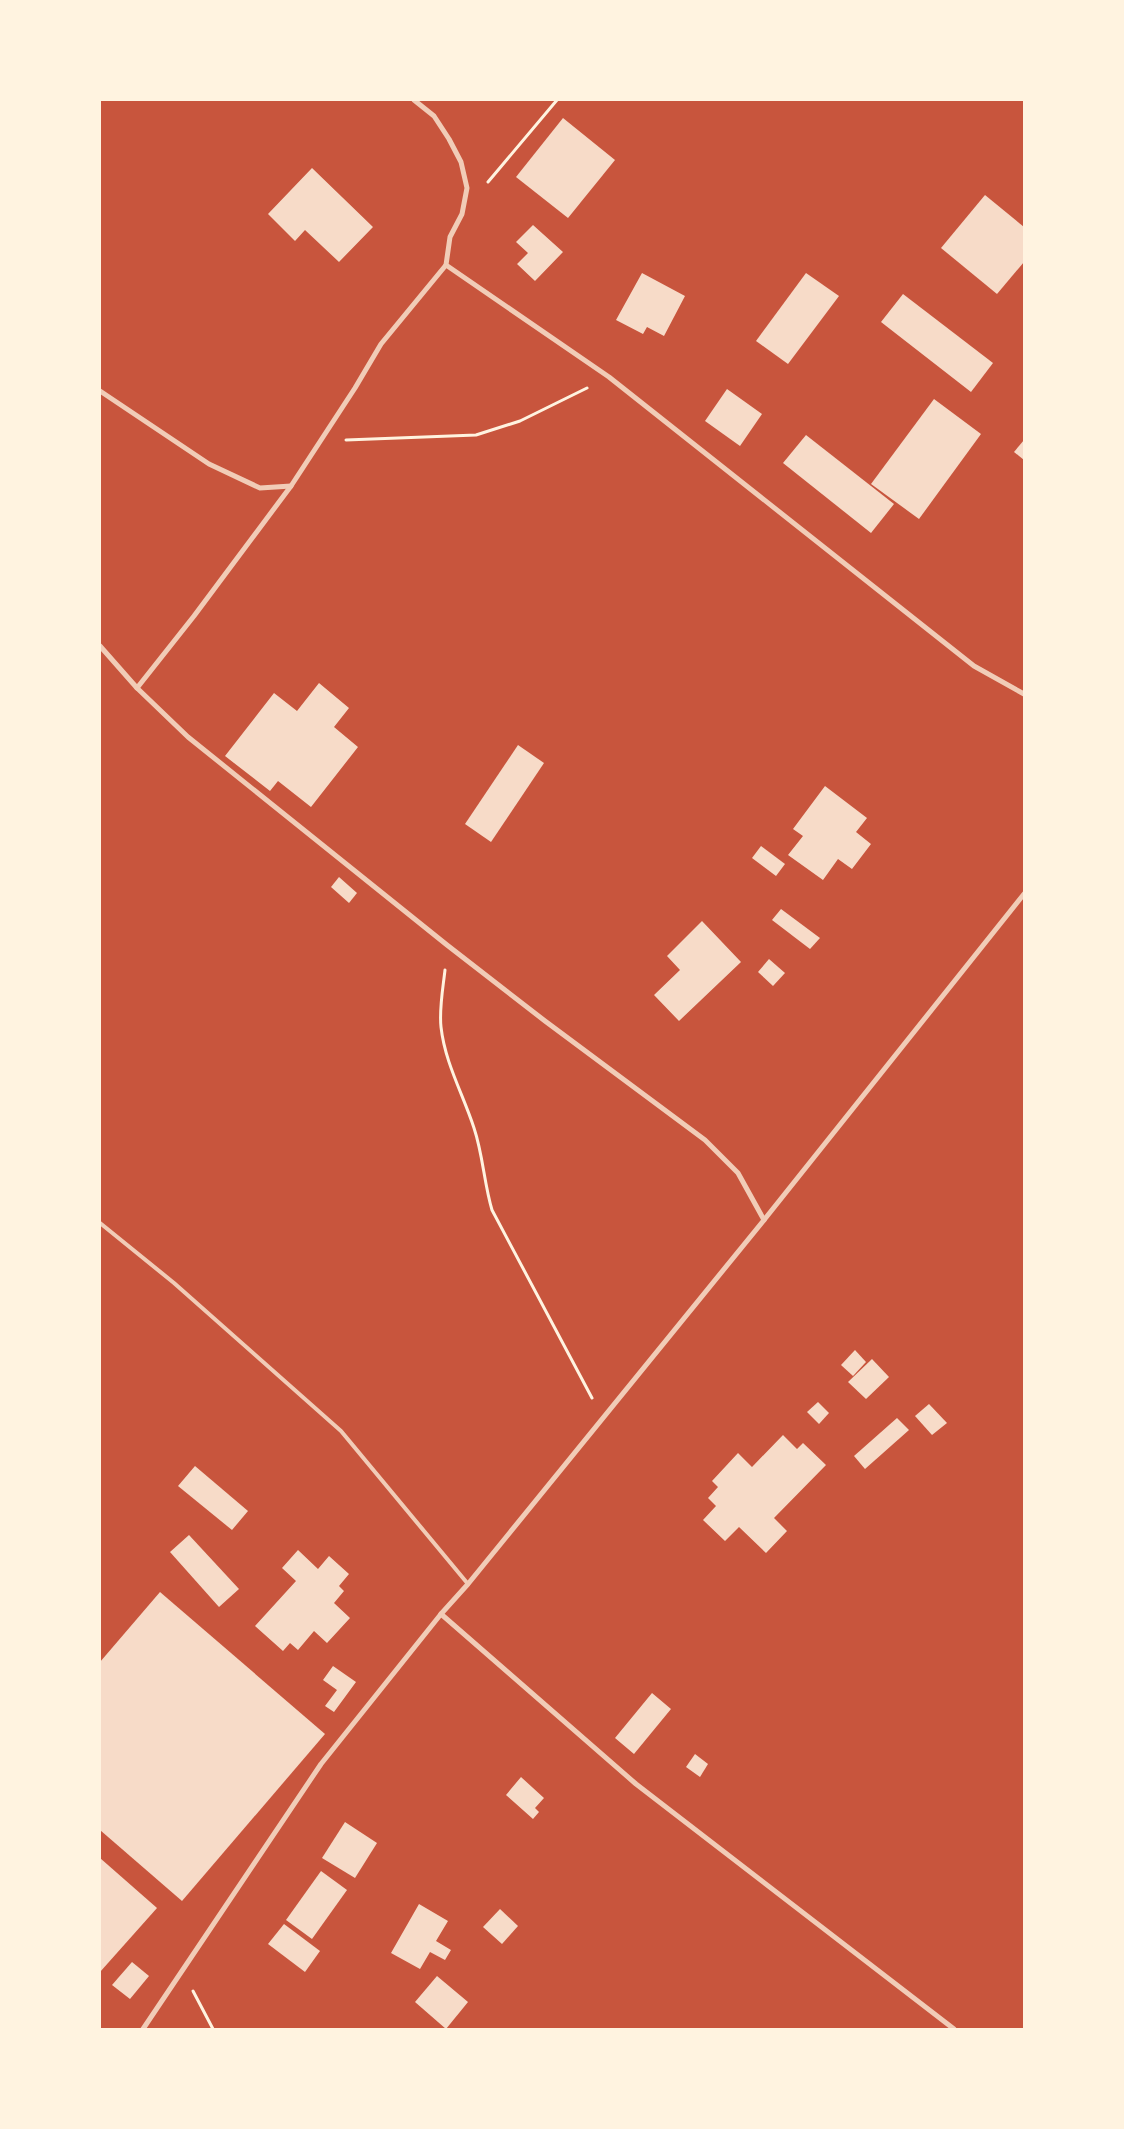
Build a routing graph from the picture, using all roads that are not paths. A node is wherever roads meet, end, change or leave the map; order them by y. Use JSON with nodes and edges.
{"nodes":[{"id":1,"x":414,"y":100,"type":"edge"},
{"id":2,"x":446,"y":265,"type":"junction"},
{"id":3,"x":100,"y":391,"type":"edge"},
{"id":4,"x":291,"y":486,"type":"junction"},
{"id":5,"x":100,"y":646,"type":"edge"},
{"id":6,"x":137,"y":688,"type":"junction"},
{"id":7,"x":1024,"y":694,"type":"edge"},
{"id":8,"x":1024,"y":894,"type":"edge"},
{"id":9,"x":764,"y":1220,"type":"junction"},
{"id":10,"x":100,"y":1222,"type":"edge"},
{"id":11,"x":468,"y":1584,"type":"junction"},
{"id":12,"x":441,"y":1614,"type":"junction"},
{"id":13,"x":143,"y":2029,"type":"edge"},
{"id":14,"x":954,"y":2029,"type":"edge"}],
"edges":[{"from":1,"to":2,"type":"street"},
{"from":2,"to":4,"type":"street"},
{"from":2,"to":7,"type":"street"},
{"from":3,"to":4,"type":"street"},
{"from":4,"to":6,"type":"street"},
{"from":5,"to":6,"type":"street"},
{"from":6,"to":9,"type":"street"},
{"from":8,"to":9,"type":"street"},
{"from":9,"to":11,"type":"street"},
{"from":10,"to":11,"type":"lane"},
{"from":11,"to":12,"type":"street"},
{"from":12,"to":13,"type":"street"},
{"from":12,"to":14,"type":"street"}]}
